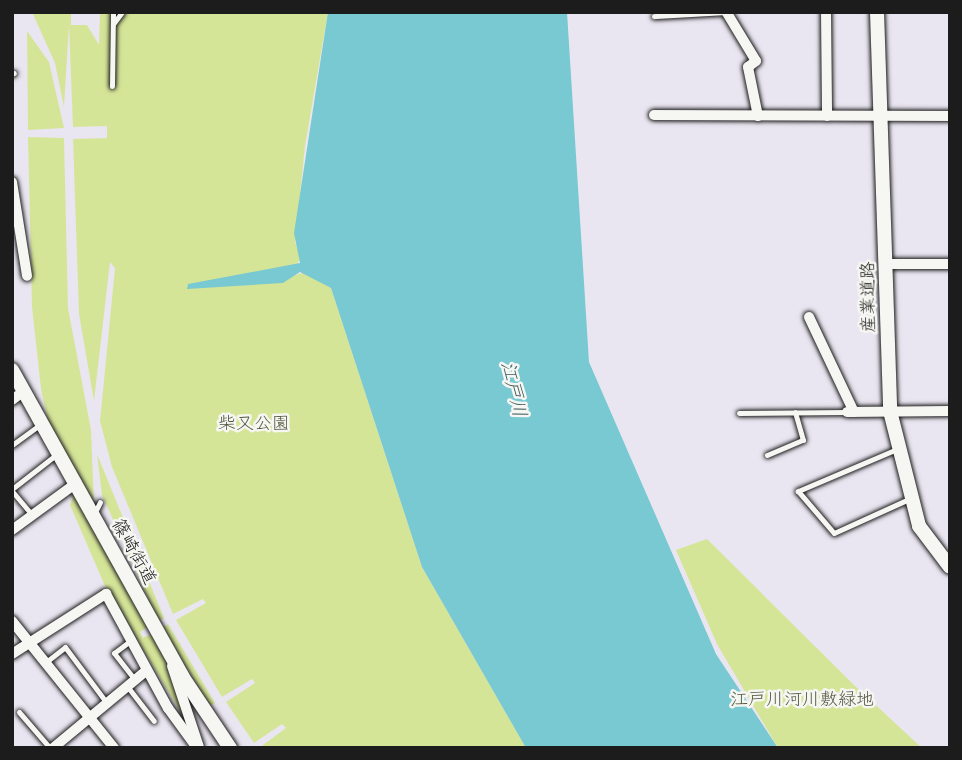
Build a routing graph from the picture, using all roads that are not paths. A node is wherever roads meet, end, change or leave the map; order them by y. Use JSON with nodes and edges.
{"nodes":[{"id":1,"x":113,"y":12,"type":"edge"},
{"id":2,"x":122,"y":12,"type":"edge"},
{"id":3,"x":729,"y":12,"type":"edge"},
{"id":4,"x":826,"y":12,"type":"edge"},
{"id":5,"x":877,"y":12,"type":"edge"},
{"id":6,"x":654,"y":16,"type":"dead end"},
{"id":7,"x":113,"y":24,"type":"junction"},
{"id":8,"x":112,"y":86,"type":"dead end"},
{"id":9,"x":654,"y":116,"type":"dead end"},
{"id":10,"x":758,"y":116,"type":"junction"},
{"id":11,"x":827,"y":116,"type":"junction"},
{"id":12,"x":882,"y":116,"type":"junction"},
{"id":13,"x":950,"y":116,"type":"edge"},
{"id":14,"x":12,"y":182,"type":"edge"},
{"id":15,"x":15,"y":217,"type":"edge"},
{"id":16,"x":885,"y":264,"type":"junction"},
{"id":17,"x":950,"y":264,"type":"edge"},
{"id":18,"x":27,"y":276,"type":"dead end"},
{"id":19,"x":809,"y":317,"type":"dead end"},
{"id":20,"x":12,"y":370,"type":"edge"},
{"id":21,"x":18,"y":395,"type":"edge"},
{"id":22,"x":890,"y":411,"type":"junction"},
{"id":23,"x":950,"y":411,"type":"edge"},
{"id":24,"x":795,"y":412,"type":"junction"},
{"id":25,"x":850,"y":412,"type":"junction"},
{"id":26,"x":740,"y":413,"type":"dead end"},
{"id":27,"x":41,"y":424,"type":"junction"},
{"id":28,"x":12,"y":445,"type":"edge"},
{"id":29,"x":897,"y":449,"type":"junction"},
{"id":30,"x":58,"y":454,"type":"junction"},
{"id":31,"x":768,"y":455,"type":"dead end"},
{"id":32,"x":75,"y":484,"type":"junction"},
{"id":33,"x":12,"y":490,"type":"edge"},
{"id":34,"x":911,"y":498,"type":"junction"},
{"id":35,"x":32,"y":515,"type":"junction"},
{"id":36,"x":12,"y":530,"type":"edge"},
{"id":37,"x":944,"y":557,"type":"edge"},
{"id":38,"x":950,"y":568,"type":"edge"},
{"id":39,"x":12,"y":621,"type":"edge"},
{"id":40,"x":130,"y":641,"type":"junction"},
{"id":41,"x":30,"y":642,"type":"junction"},
{"id":42,"x":168,"y":652,"type":"junction"},
{"id":43,"x":12,"y":654,"type":"edge"},
{"id":44,"x":46,"y":662,"type":"junction"},
{"id":45,"x":146,"y":670,"type":"junction"},
{"id":46,"x":130,"y":682,"type":"junction"},
{"id":47,"x":106,"y":702,"type":"junction"},
{"id":48,"x":19,"y":712,"type":"dead end"},
{"id":49,"x":90,"y":717,"type":"junction"},
{"id":50,"x":154,"y":721,"type":"dead end"},
{"id":51,"x":51,"y":748,"type":"edge"},
{"id":52,"x":114,"y":748,"type":"edge"},
{"id":53,"x":198,"y":748,"type":"edge"},
{"id":54,"x":230,"y":748,"type":"edge"}],
"edges":[{"from":1,"to":7,"type":"lane"},
{"from":2,"to":7,"type":"lane"},
{"from":3,"to":6,"type":"lane"},
{"from":3,"to":10,"type":"street"},
{"from":4,"to":11,"type":"street"},
{"from":5,"to":12,"type":"main road","name":"産業道路"},
{"from":7,"to":8,"type":"lane"},
{"from":9,"to":10,"type":"street"},
{"from":10,"to":11,"type":"street"},
{"from":11,"to":12,"type":"street"},
{"from":12,"to":13,"type":"street"},
{"from":12,"to":16,"type":"main road","name":"産業道路"},
{"from":14,"to":15,"type":"street"},
{"from":15,"to":18,"type":"street"},
{"from":16,"to":17,"type":"street"},
{"from":16,"to":22,"type":"main road","name":"産業道路"},
{"from":19,"to":25,"type":"street"},
{"from":20,"to":21,"type":"main road","name":"篠崎街道"},
{"from":21,"to":27,"type":"main road","name":"篠崎街道"},
{"from":22,"to":23,"type":"street"},
{"from":22,"to":25,"type":"street"},
{"from":22,"to":29,"type":"main road","name":"産業道路"},
{"from":24,"to":25,"type":"lane"},
{"from":24,"to":26,"type":"lane"},
{"from":24,"to":31,"type":"lane"},
{"from":27,"to":28,"type":"lane"},
{"from":27,"to":30,"type":"main road","name":"篠崎街道"},
{"from":29,"to":34,"type":"main road","name":"産業道路"},
{"from":29,"to":34,"type":"lane"},
{"from":30,"to":32,"type":"main road","name":"篠崎街道"},
{"from":30,"to":33,"type":"lane"},
{"from":32,"to":35,"type":"street"},
{"from":32,"to":42,"type":"main road","name":"篠崎街道"},
{"from":33,"to":35,"type":"lane"},
{"from":34,"to":37,"type":"main road","name":"産業道路"},
{"from":35,"to":36,"type":"street"},
{"from":37,"to":38,"type":"main road","name":"産業道路"},
{"from":39,"to":41,"type":"street"},
{"from":40,"to":41,"type":"street"},
{"from":40,"to":45,"type":"street"},
{"from":40,"to":46,"type":"lane"},
{"from":41,"to":43,"type":"street"},
{"from":41,"to":44,"type":"street"},
{"from":42,"to":53,"type":"street"},
{"from":42,"to":54,"type":"main road","name":"篠崎街道"},
{"from":44,"to":47,"type":"lane"},
{"from":44,"to":49,"type":"street"},
{"from":45,"to":46,"type":"street"},
{"from":45,"to":53,"type":"street"},
{"from":46,"to":47,"type":"street"},
{"from":46,"to":50,"type":"lane"},
{"from":47,"to":49,"type":"street"},
{"from":48,"to":51,"type":"lane"},
{"from":49,"to":51,"type":"street"},
{"from":49,"to":52,"type":"street"}]}
